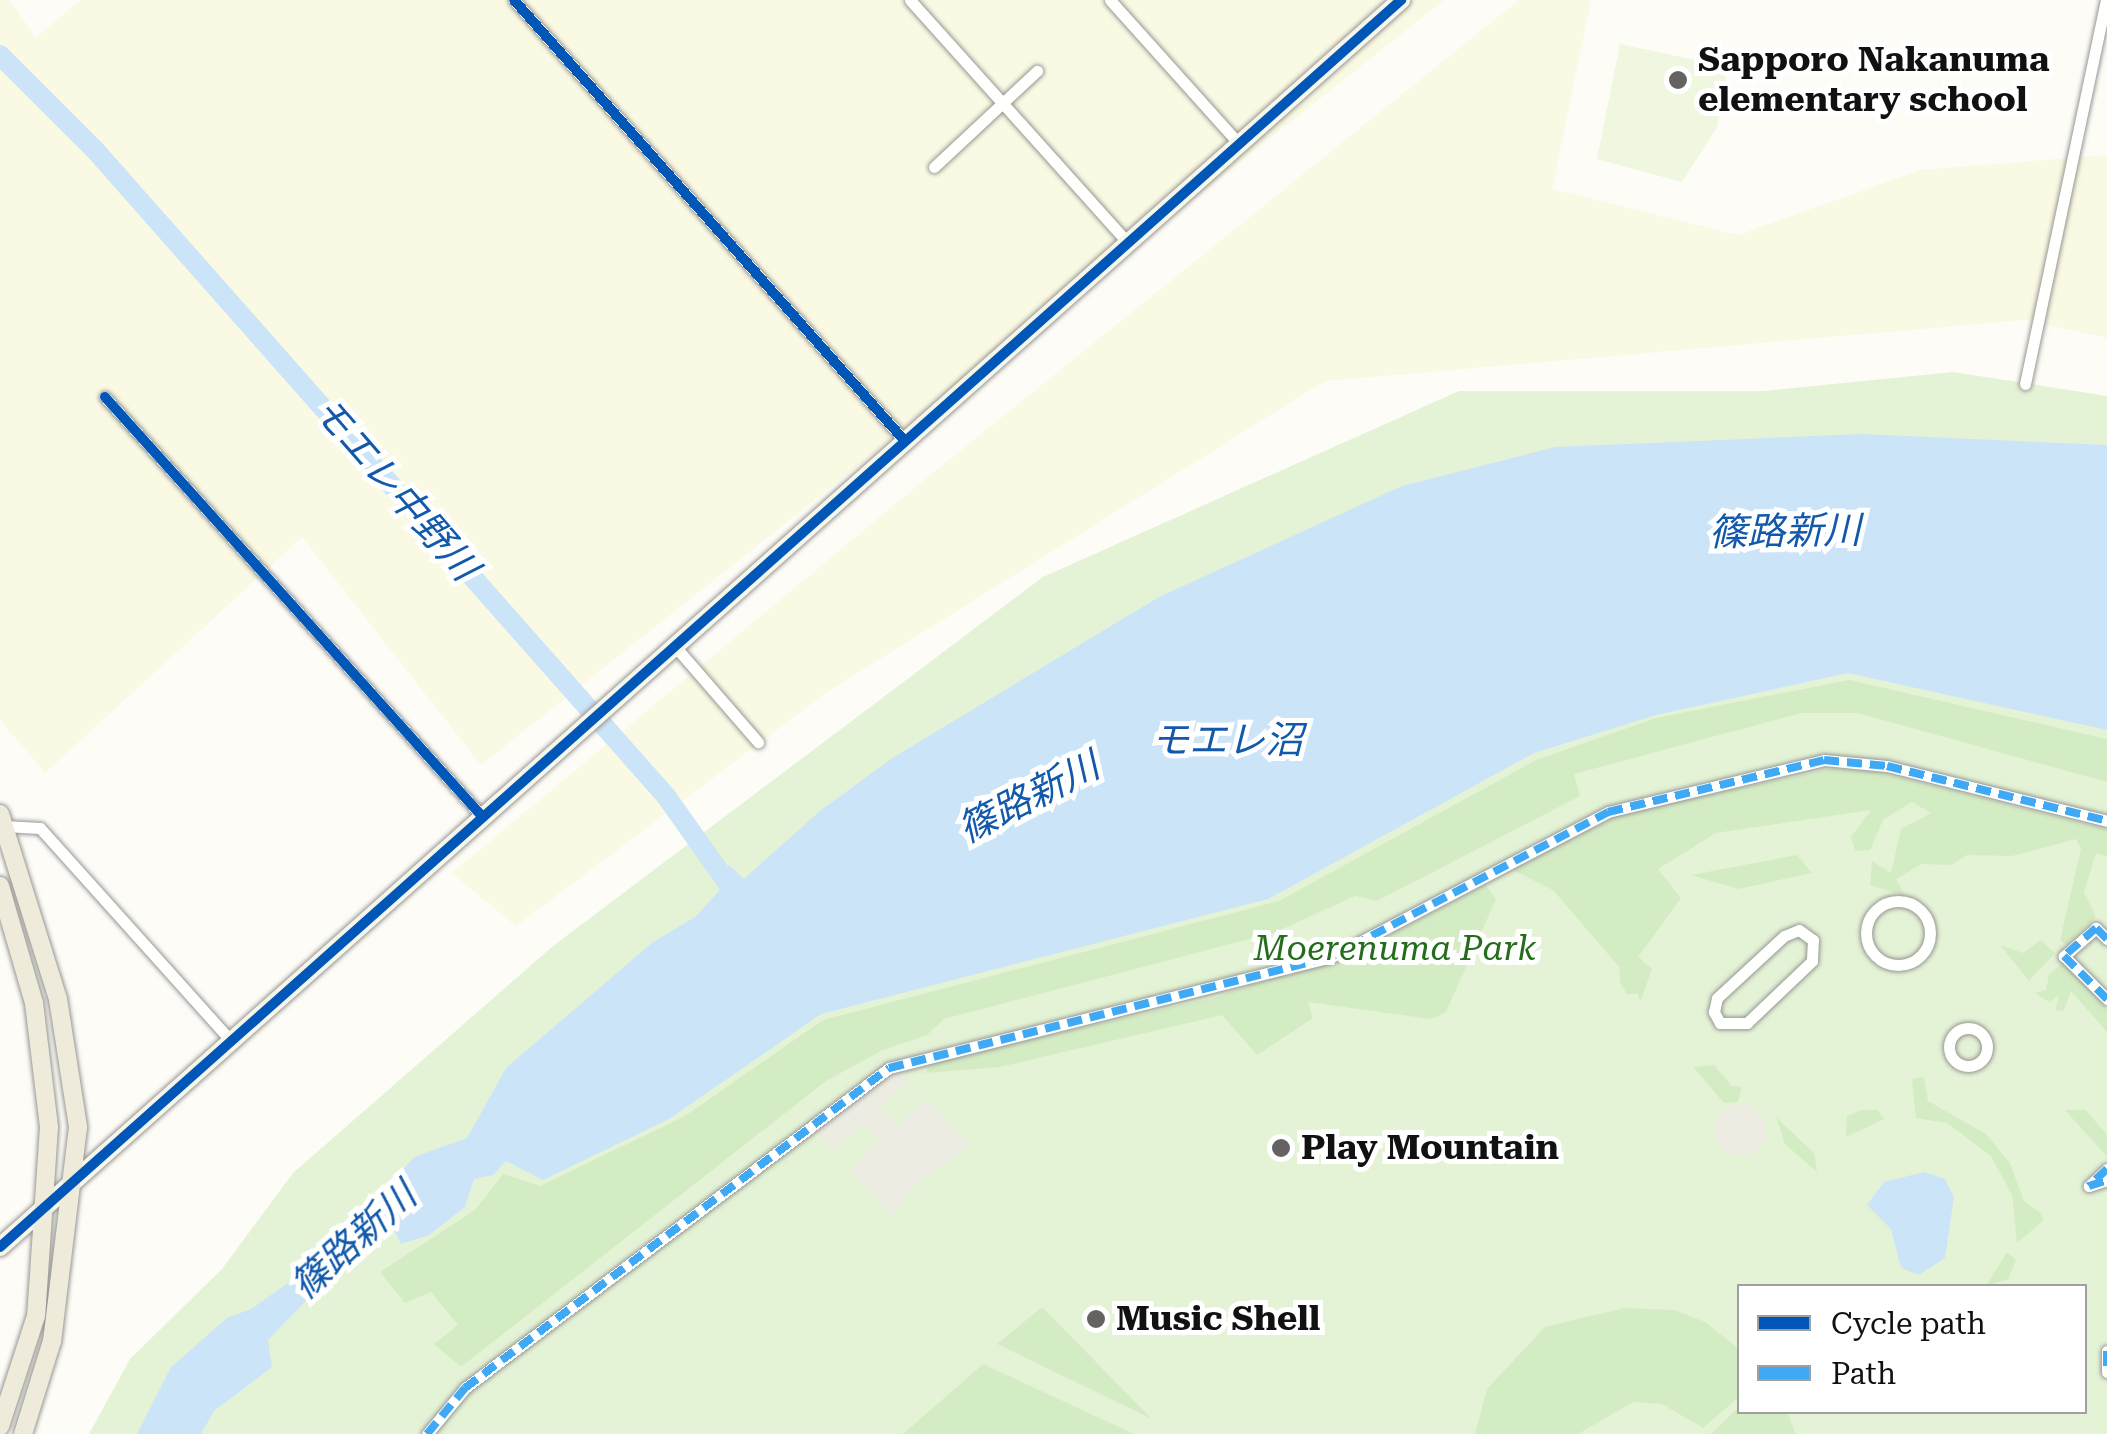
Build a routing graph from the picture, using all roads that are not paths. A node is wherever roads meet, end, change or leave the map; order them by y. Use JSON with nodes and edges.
{"nodes":[{"id":1,"x":514,"y":0,"type":"edge"},
{"id":2,"x":910,"y":0,"type":"edge"},
{"id":3,"x":1110,"y":0,"type":"edge"},
{"id":4,"x":1401,"y":0,"type":"edge"},
{"id":5,"x":2106,"y":0,"type":"edge"},
{"id":6,"x":1037,"y":71,"type":"dead end"},
{"id":7,"x":1002,"y":103,"type":"junction"},
{"id":8,"x":1238,"y":144,"type":"junction"},
{"id":9,"x":934,"y":168,"type":"dead end"},
{"id":10,"x":1127,"y":242,"type":"junction"},
{"id":11,"x":2025,"y":384,"type":"dead end"},
{"id":12,"x":105,"y":398,"type":"dead end"},
{"id":13,"x":904,"y":440,"type":"junction"},
{"id":14,"x":672,"y":644,"type":"junction"},
{"id":15,"x":758,"y":742,"type":"dead end"},
{"id":16,"x":480,"y":814,"type":"junction"},
{"id":17,"x":2,"y":820,"type":"edge"},
{"id":18,"x":2107,"y":820,"type":"edge"},
{"id":19,"x":0,"y":886,"type":"edge"},
{"id":20,"x":2107,"y":940,"type":"edge"},
{"id":21,"x":1918,"y":958,"type":"joint"},
{"id":22,"x":2107,"y":999,"type":"edge"},
{"id":23,"x":1746,"y":1022,"type":"joint"},
{"id":24,"x":232,"y":1041,"type":"junction"},
{"id":25,"x":2107,"y":1169,"type":"edge"},
{"id":26,"x":2107,"y":1180,"type":"edge"},
{"id":27,"x":72,"y":1184,"type":"junction"},
{"id":28,"x":43,"y":1210,"type":"junction"},
{"id":29,"x":0,"y":1247,"type":"edge"},
{"id":30,"x":2107,"y":1352,"type":"edge"},
{"id":31,"x":2107,"y":1372,"type":"edge"},
{"id":32,"x":0,"y":1426,"type":"edge"},
{"id":33,"x":23,"y":1434,"type":"edge"},
{"id":34,"x":427,"y":1434,"type":"edge"}],
"edges":[{"from":1,"to":13,"type":"street"},
{"from":2,"to":7,"type":"street"},
{"from":3,"to":8,"type":"street"},
{"from":4,"to":8,"type":"street"},
{"from":5,"to":11,"type":"street"},
{"from":6,"to":7,"type":"street"},
{"from":7,"to":9,"type":"street"},
{"from":7,"to":10,"type":"street"},
{"from":8,"to":10,"type":"street"},
{"from":10,"to":13,"type":"street"},
{"from":12,"to":16,"type":"street"},
{"from":13,"to":14,"type":"street"},
{"from":14,"to":15,"type":"street"},
{"from":14,"to":16,"type":"street"},
{"from":16,"to":24,"type":"street"},
{"from":17,"to":24,"type":"street"},
{"from":17,"to":27,"type":"main road"},
{"from":18,"to":34,"type":"street"},
{"from":19,"to":28,"type":"main road"},
{"from":20,"to":22,"type":"street"},
{"from":21,"to":21,"type":"street"},
{"from":23,"to":23,"type":"street"},
{"from":24,"to":27,"type":"street"},
{"from":25,"to":26,"type":"street"},
{"from":27,"to":28,"type":"street"},
{"from":27,"to":33,"type":"main road"},
{"from":28,"to":29,"type":"street"},
{"from":28,"to":32,"type":"main road"},
{"from":30,"to":31,"type":"street"}]}
